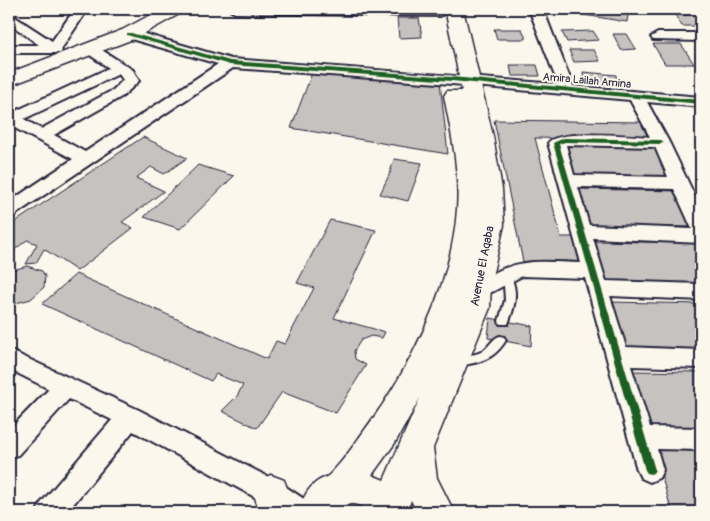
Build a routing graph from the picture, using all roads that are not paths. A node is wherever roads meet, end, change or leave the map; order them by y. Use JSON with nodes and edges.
{"nodes":[{"id":1,"x":80,"y":9,"type":"edge"},
{"id":2,"x":175,"y":9,"type":"edge"},
{"id":3,"x":235,"y":9,"type":"edge"},
{"id":4,"x":291,"y":9,"type":"edge"},
{"id":5,"x":536,"y":9,"type":"edge"},
{"id":6,"x":369,"y":10,"type":"edge"},
{"id":7,"x":445,"y":10,"type":"edge"},
{"id":8,"x":9,"y":17,"type":"edge"},
{"id":9,"x":129,"y":34,"type":"junction"},
{"id":10,"x":701,"y":36,"type":"edge"},
{"id":11,"x":658,"y":37,"type":"dead end"},
{"id":12,"x":89,"y":48,"type":"junction"},
{"id":13,"x":9,"y":49,"type":"edge"},
{"id":14,"x":62,"y":53,"type":"junction"},
{"id":15,"x":230,"y":63,"type":"junction"},
{"id":16,"x":120,"y":68,"type":"junction"},
{"id":17,"x":9,"y":80,"type":"edge"},
{"id":18,"x":461,"y":80,"type":"junction"},
{"id":19,"x":567,"y":89,"type":"junction"},
{"id":20,"x":636,"y":96,"type":"junction"},
{"id":21,"x":701,"y":102,"type":"edge"},
{"id":22,"x":10,"y":119,"type":"edge"},
{"id":23,"x":40,"y":136,"type":"junction"},
{"id":24,"x":661,"y":142,"type":"junction"},
{"id":25,"x":86,"y":159,"type":"junction"},
{"id":26,"x":567,"y":181,"type":"junction"},
{"id":27,"x":680,"y":183,"type":"junction"},
{"id":28,"x":9,"y":210,"type":"edge"},
{"id":29,"x":701,"y":228,"type":"edge"},
{"id":30,"x":582,"y":231,"type":"junction"},
{"id":31,"x":701,"y":236,"type":"edge"},
{"id":32,"x":596,"y":280,"type":"junction"},
{"id":33,"x":485,"y":283,"type":"junction"},
{"id":34,"x":701,"y":292,"type":"edge"},
{"id":35,"x":504,"y":321,"type":"dead end"},
{"id":36,"x":500,"y":340,"type":"dead end"},
{"id":37,"x":618,"y":356,"type":"junction"},
{"id":38,"x":9,"y":359,"type":"edge"},
{"id":39,"x":701,"y":359,"type":"edge"},
{"id":40,"x":453,"y":361,"type":"junction"},
{"id":41,"x":66,"y":386,"type":"junction"},
{"id":42,"x":130,"y":417,"type":"junction"},
{"id":43,"x":640,"y":438,"type":"junction"},
{"id":44,"x":701,"y":439,"type":"edge"},
{"id":45,"x":415,"y":446,"type":"junction"},
{"id":46,"x":9,"y":447,"type":"edge"},
{"id":47,"x":650,"y":470,"type":"dead end"},
{"id":48,"x":274,"y":502,"type":"edge"},
{"id":49,"x":321,"y":502,"type":"edge"},
{"id":50,"x":389,"y":511,"type":"edge"},
{"id":51,"x":50,"y":512,"type":"edge"},
{"id":52,"x":436,"y":512,"type":"edge"}],
"edges":[{"from":1,"to":14,"type":"street"},
{"from":2,"to":9,"type":"main road"},
{"from":3,"to":4,"type":"street"},
{"from":4,"to":6,"type":"street"},
{"from":5,"to":19,"type":"street"},
{"from":6,"to":7,"type":"street"},
{"from":7,"to":18,"type":"main road","name":"Avenue El Aqaba"},
{"from":8,"to":14,"type":"street"},
{"from":9,"to":12,"type":"main road"},
{"from":9,"to":15,"type":"street","name":"Amira Lailah Amina"},
{"from":10,"to":11,"type":"street"},
{"from":12,"to":14,"type":"main road"},
{"from":12,"to":16,"type":"street"},
{"from":13,"to":14,"type":"street"},
{"from":14,"to":17,"type":"main road"},
{"from":15,"to":18,"type":"street","name":"Amira Lailah Amina"},
{"from":15,"to":25,"type":"street"},
{"from":16,"to":22,"type":"street"},
{"from":16,"to":23,"type":"street"},
{"from":18,"to":19,"type":"street","name":"Amira Lailah Amina"},
{"from":18,"to":33,"type":"main road","name":"Avenue El Aqaba"},
{"from":18,"to":49,"type":"main road","name":"Avenue El Aqaba"},
{"from":19,"to":20,"type":"street","name":"Amira Lailah Amina"},
{"from":20,"to":21,"type":"street","name":"Amira Lailah Amina"},
{"from":20,"to":24,"type":"street"},
{"from":22,"to":23,"type":"street"},
{"from":23,"to":25,"type":"street"},
{"from":24,"to":26,"type":"street"},
{"from":24,"to":27,"type":"street"},
{"from":25,"to":28,"type":"street"},
{"from":26,"to":27,"type":"street"},
{"from":26,"to":30,"type":"street"},
{"from":27,"to":29,"type":"street"},
{"from":30,"to":31,"type":"street"},
{"from":30,"to":32,"type":"street"},
{"from":32,"to":33,"type":"street"},
{"from":32,"to":34,"type":"street"},
{"from":32,"to":37,"type":"street"},
{"from":33,"to":35,"type":"lane"},
{"from":33,"to":40,"type":"main road","name":"Avenue El Aqaba"},
{"from":36,"to":40,"type":"lane"},
{"from":37,"to":39,"type":"street"},
{"from":37,"to":43,"type":"street"},
{"from":38,"to":41,"type":"street"},
{"from":40,"to":45,"type":"main road","name":"Avenue El Aqaba"},
{"from":41,"to":42,"type":"street"},
{"from":41,"to":46,"type":"street"},
{"from":42,"to":48,"type":"street"},
{"from":42,"to":51,"type":"street"},
{"from":43,"to":44,"type":"street"},
{"from":43,"to":47,"type":"street"},
{"from":45,"to":50,"type":"main road","name":"Avenue El Aqaba"},
{"from":45,"to":52,"type":"main road"},
{"from":48,"to":49,"type":"street"},
{"from":49,"to":50,"type":"main road"}]}
